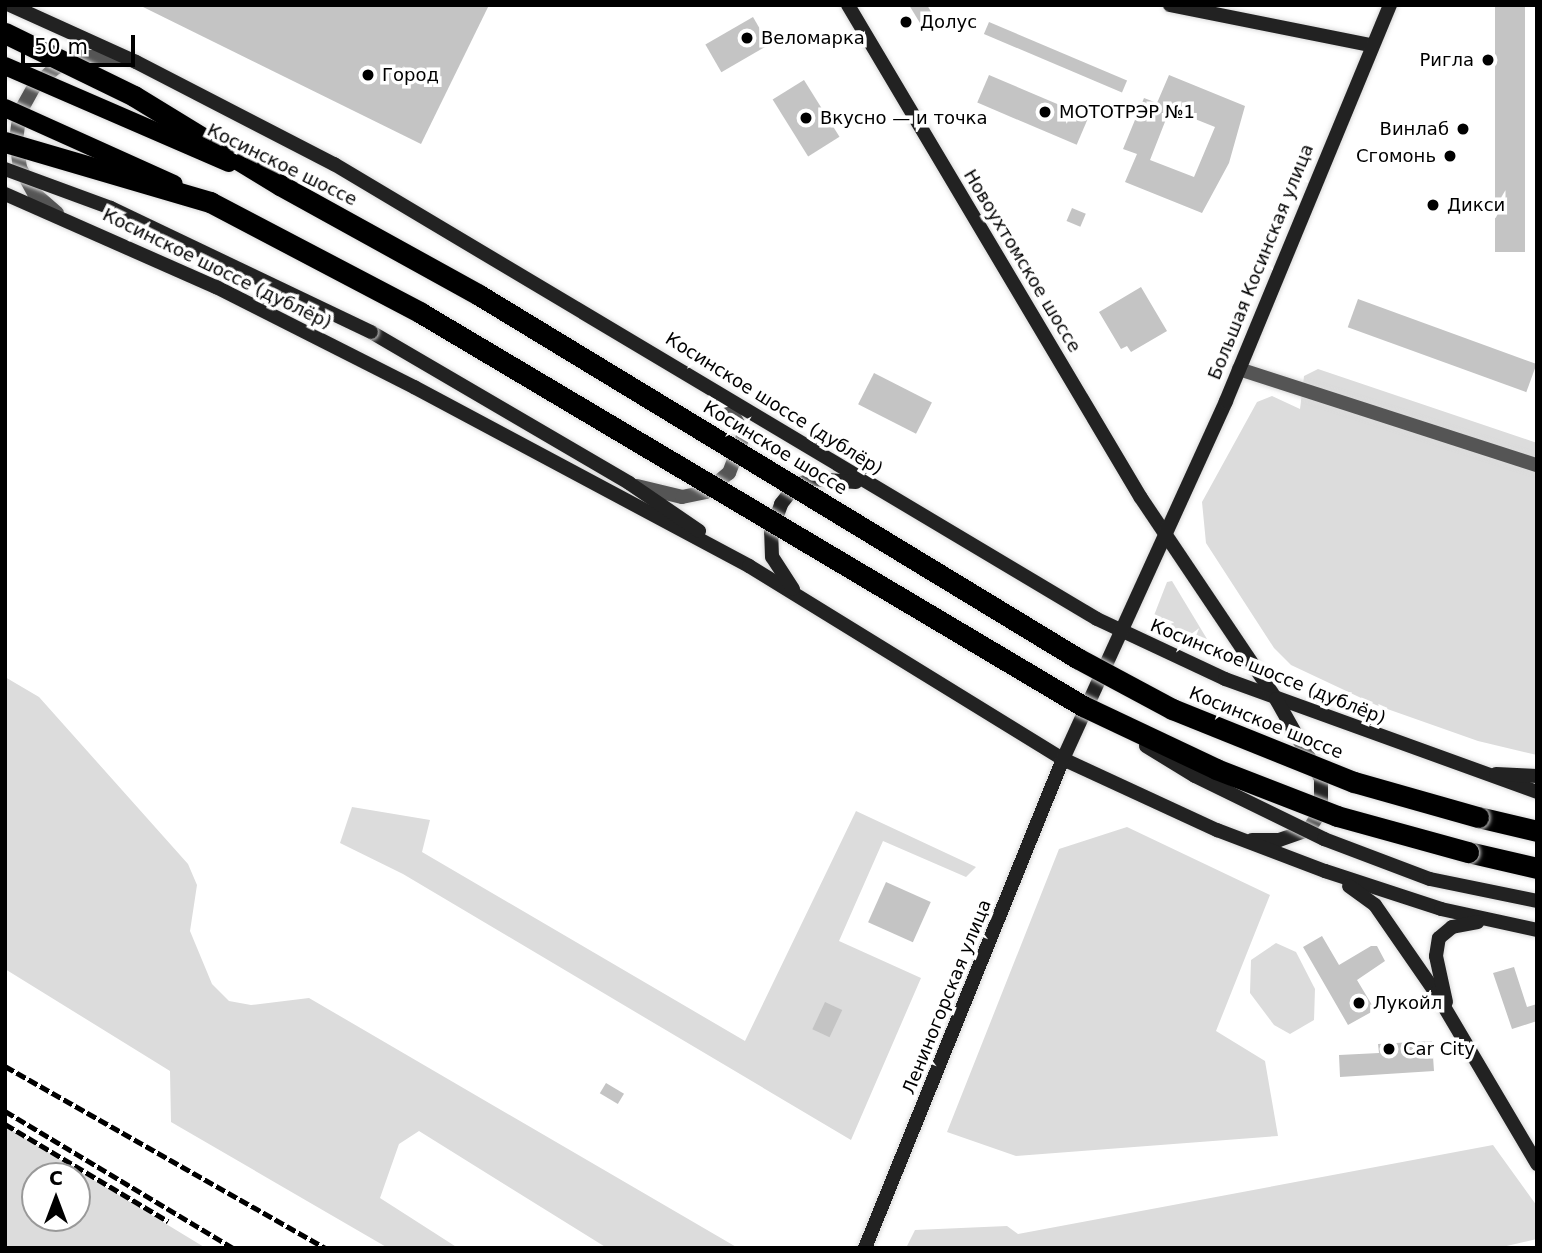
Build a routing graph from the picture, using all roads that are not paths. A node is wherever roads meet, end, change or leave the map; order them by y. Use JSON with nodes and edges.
{"nodes":[{"id":1,"x":10,"y":5,"type":"edge"},
{"id":2,"x":848,"y":5,"type":"edge"},
{"id":3,"x":1170,"y":5,"type":"edge"},
{"id":4,"x":1390,"y":5,"type":"edge"},
{"id":5,"x":5,"y":33,"type":"edge"},
{"id":6,"x":1370,"y":45,"type":"junction"},
{"id":7,"x":136,"y":62,"type":"junction"},
{"id":8,"x":5,"y":66,"type":"edge"},
{"id":9,"x":5,"y":108,"type":"edge"},
{"id":10,"x":5,"y":142,"type":"edge"},
{"id":11,"x":5,"y":169,"type":"edge"},
{"id":12,"x":280,"y":185,"type":"junction"},
{"id":13,"x":5,"y":194,"type":"edge"},
{"id":14,"x":210,"y":202,"type":"junction"},
{"id":15,"x":67,"y":218,"type":"junction"},
{"id":16,"x":1240,"y":369,"type":"junction"},
{"id":17,"x":720,"y":393,"type":"junction"},
{"id":18,"x":1537,"y":465,"type":"edge"},
{"id":19,"x":629,"y":483,"type":"junction"},
{"id":20,"x":871,"y":487,"type":"junction"},
{"id":21,"x":1167,"y":533,"type":"junction"},
{"id":22,"x":749,"y":566,"type":"junction"},
{"id":23,"x":799,"y":597,"type":"junction"},
{"id":24,"x":1123,"y":633,"type":"junction"},
{"id":25,"x":1276,"y":699,"type":"junction"},
{"id":26,"x":1083,"y":706,"type":"junction"},
{"id":27,"x":1063,"y":759,"type":"junction"},
{"id":28,"x":1474,"y":774,"type":"junction"},
{"id":29,"x":1537,"y":776,"type":"edge"},
{"id":30,"x":1537,"y":792,"type":"edge"},
{"id":31,"x":1537,"y":831,"type":"edge"},
{"id":32,"x":1244,"y":841,"type":"junction"},
{"id":33,"x":1537,"y":868,"type":"edge"},
{"id":34,"x":1325,"y":871,"type":"junction"},
{"id":35,"x":1537,"y":901,"type":"edge"},
{"id":36,"x":1508,"y":924,"type":"junction"},
{"id":37,"x":1537,"y":930,"type":"edge"},
{"id":38,"x":1449,"y":1014,"type":"junction"},
{"id":39,"x":1537,"y":1164,"type":"edge"},
{"id":40,"x":865,"y":1248,"type":"edge"}],
"edges":[{"from":1,"to":7,"type":"main road","name":"Косинское шоссе (дублёр)"},
{"from":2,"to":21,"type":"main road","name":"Новоухтомское шоссе"},
{"from":3,"to":6,"type":"main road"},
{"from":4,"to":6,"type":"main road","name":"Большая Косинская улица"},
{"from":5,"to":12,"type":"highway","bridge":true},
{"from":6,"to":16,"type":"main road","name":"Большая Косинская улица"},
{"from":7,"to":15,"type":"street"},
{"from":7,"to":17,"type":"main road","name":"Косинское шоссе (дублёр)"},
{"from":8,"to":12,"type":"main road","name":"Косинское шоссе","bridge":true},
{"from":9,"to":14,"type":"main road","bridge":true},
{"from":10,"to":14,"type":"highway","bridge":true},
{"from":11,"to":19,"type":"main road","bridge":true},
{"from":12,"to":31,"type":"highway","name":"Косинское шоссе","bridge":true},
{"from":13,"to":15,"type":"main road","name":"Косинское шоссе (дублёр)"},
{"from":14,"to":26,"type":"highway","bridge":true},
{"from":15,"to":22,"type":"main road","name":"Косинское шоссе (дублёр)"},
{"from":16,"to":18,"type":"street"},
{"from":16,"to":21,"type":"main road","name":"Большая Косинская улица"},
{"from":17,"to":19,"type":"street"},
{"from":17,"to":20,"type":"main road","name":"Косинское шоссе (дублёр)"},
{"from":19,"to":22,"type":"main road"},
{"from":20,"to":23,"type":"main road"},
{"from":20,"to":24,"type":"main road","name":"Косинское шоссе (дублёр)"},
{"from":21,"to":24,"type":"main road","name":"Большая Косинская улица"},
{"from":21,"to":25,"type":"main road","name":"Новоухтомское шоссе"},
{"from":22,"to":23,"type":"main road","name":"Косинское шоссе (дублёр)"},
{"from":23,"to":27,"type":"main road","name":"Косинское шоссе (дублёр)"},
{"from":24,"to":25,"type":"main road","name":"Косинское шоссе (дублёр)"},
{"from":24,"to":27,"type":"main road","name":"Лениногорская улица"},
{"from":25,"to":28,"type":"main road","name":"Косинское шоссе (дублёр)"},
{"from":25,"to":32,"type":"main road","name":"Новоухтомское шоссе"},
{"from":26,"to":33,"type":"highway","bridge":true},
{"from":26,"to":35,"type":"main road","bridge":true},
{"from":27,"to":32,"type":"main road","name":"Косинское шоссе (дублёр)"},
{"from":27,"to":40,"type":"main road","name":"Лениногорская улица"},
{"from":28,"to":29,"type":"main road"},
{"from":28,"to":30,"type":"main road","name":"Косинское шоссе (дублёр)"},
{"from":32,"to":34,"type":"main road","name":"Косинское шоссе (дублёр)"},
{"from":34,"to":36,"type":"main road","name":"Косинское шоссе (дублёр)"},
{"from":34,"to":38,"type":"main road"},
{"from":36,"to":37,"type":"main road","name":"Косинское шоссе (дублёр)"},
{"from":36,"to":38,"type":"main road"},
{"from":38,"to":39,"type":"main road"}]}
